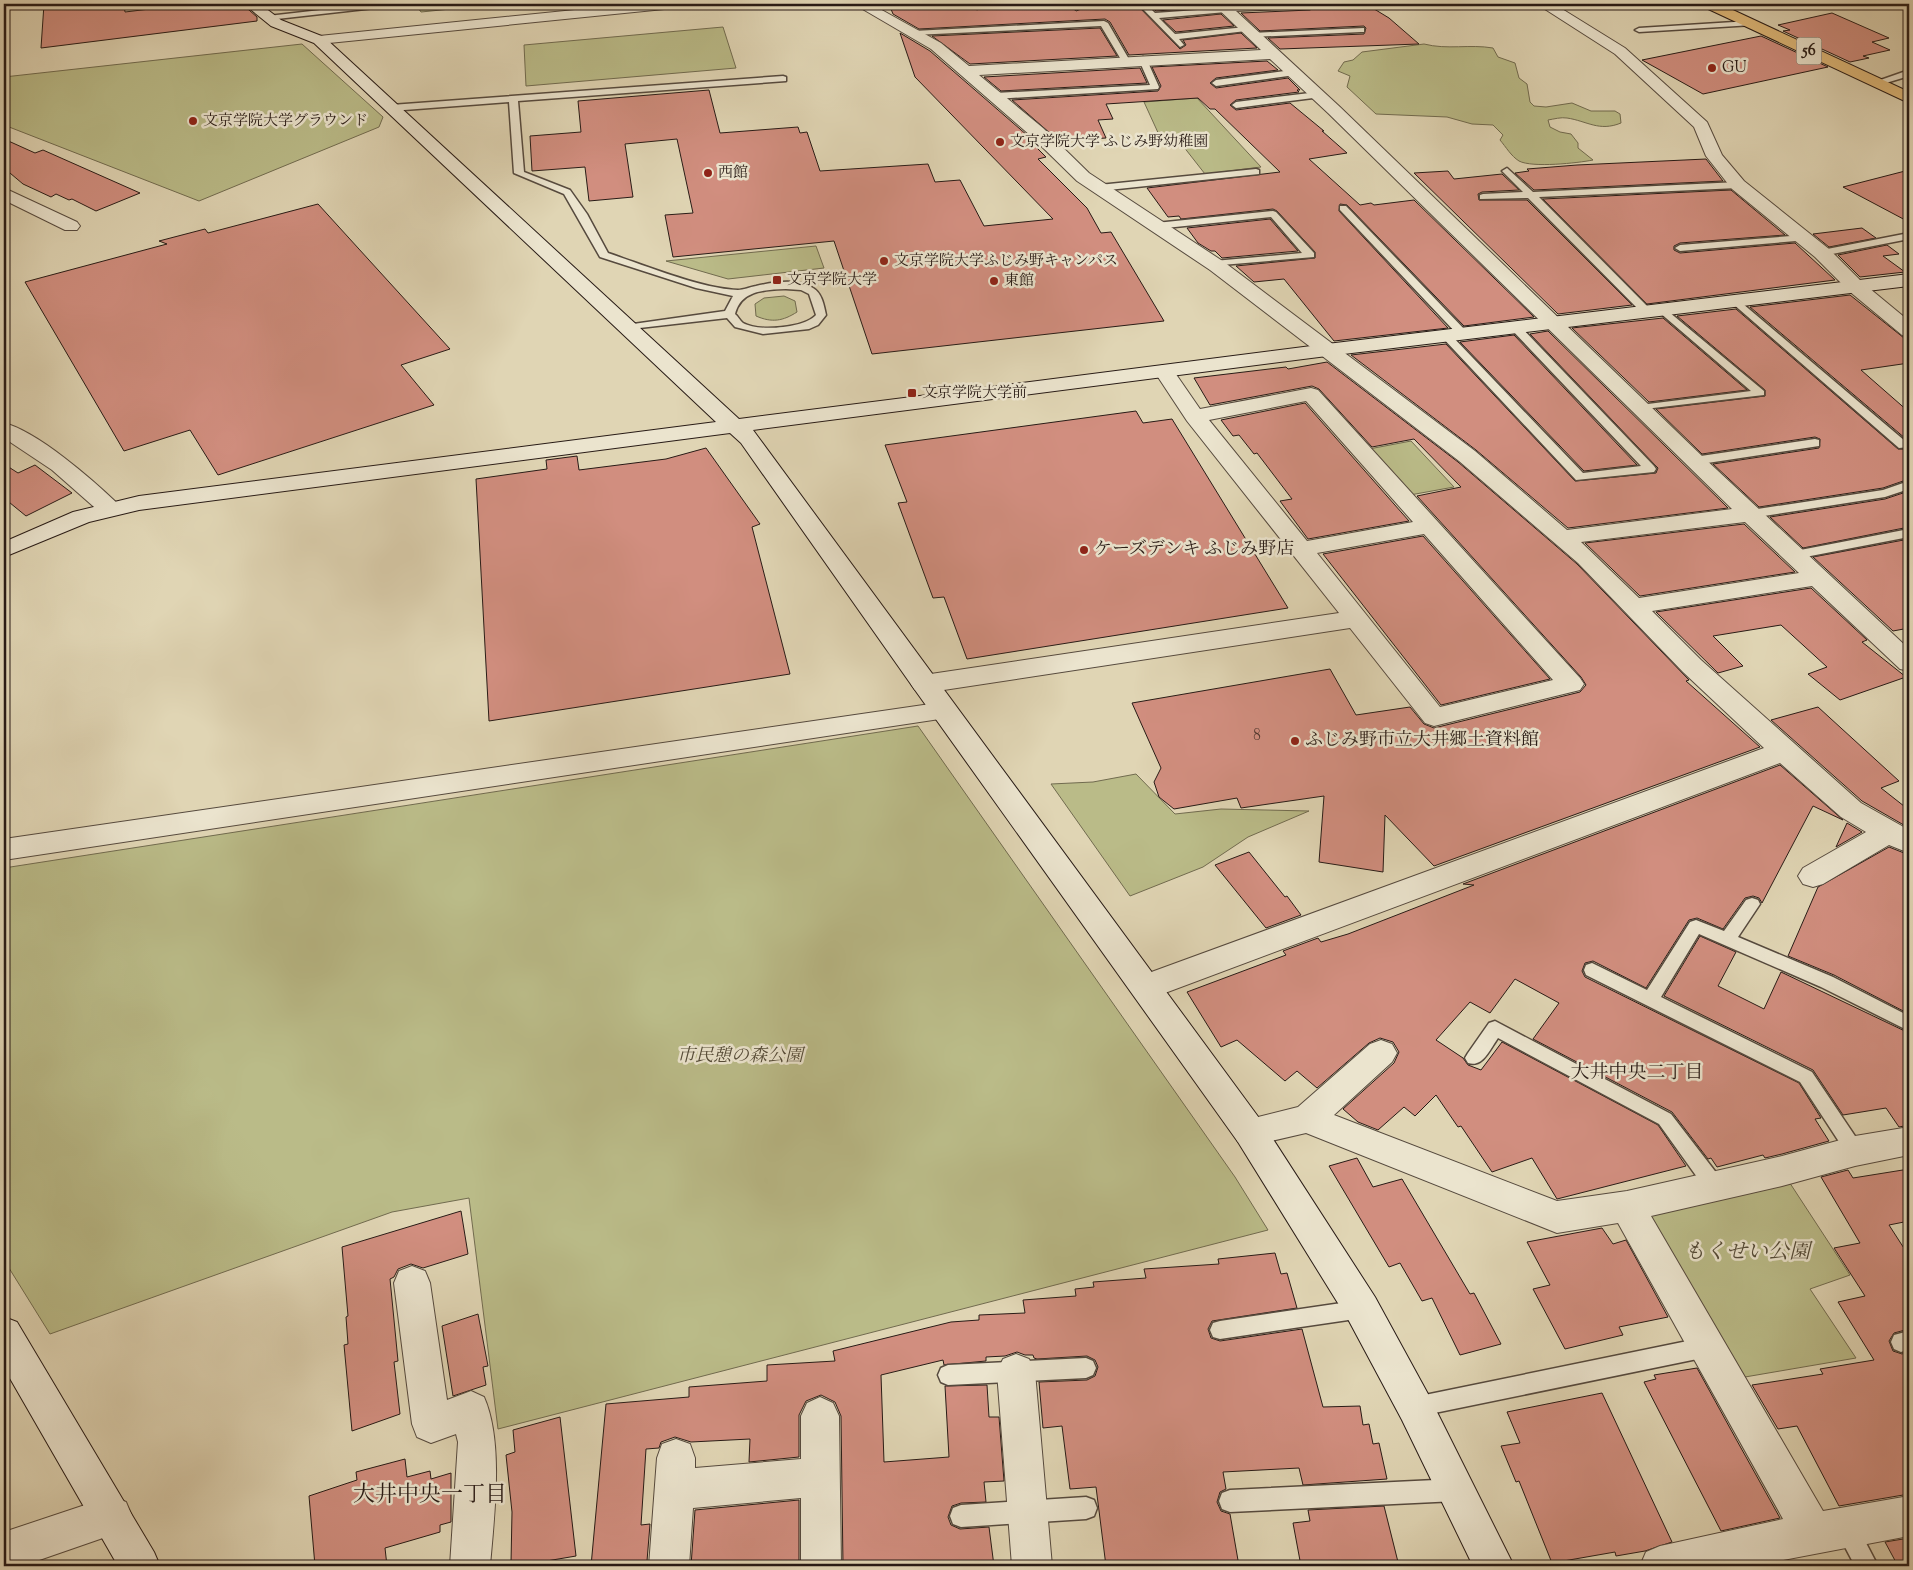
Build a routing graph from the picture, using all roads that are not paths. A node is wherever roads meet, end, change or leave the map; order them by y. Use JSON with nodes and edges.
{"nodes":[{"id":1,"x":251,"y":4,"type":"edge"},
{"id":2,"x":392,"y":4,"type":"edge"},
{"id":3,"x":674,"y":4,"type":"edge"},
{"id":4,"x":861,"y":4,"type":"edge"},
{"id":5,"x":868,"y":4,"type":"edge"},
{"id":6,"x":1142,"y":4,"type":"edge"},
{"id":7,"x":1310,"y":4,"type":"edge"},
{"id":8,"x":1544,"y":4,"type":"edge"},
{"id":9,"x":1709,"y":4,"type":"edge"},
{"id":10,"x":1223,"y":7,"type":"edge"},
{"id":11,"x":1153,"y":16,"type":"junction"},
{"id":12,"x":268,"y":18,"type":"junction"},
{"id":13,"x":1750,"y":23,"type":"junction"},
{"id":14,"x":1046,"y":26,"type":"junction"},
{"id":15,"x":992,"y":29,"type":"junction"},
{"id":16,"x":1360,"y":30,"type":"dead end"},
{"id":17,"x":1639,"y":30,"type":"dead end"},
{"id":18,"x":1249,"y":32,"type":"junction"},
{"id":19,"x":914,"y":33,"type":"junction"},
{"id":20,"x":1173,"y":37,"type":"junction"},
{"id":21,"x":1052,"y":38,"type":"dead end"},
{"id":22,"x":319,"y":40,"type":"junction"},
{"id":23,"x":995,"y":40,"type":"dead end"},
{"id":24,"x":1181,"y":46,"type":"dead end"},
{"id":25,"x":1271,"y":54,"type":"junction"},
{"id":26,"x":1143,"y":60,"type":"junction"},
{"id":27,"x":1126,"y":61,"type":"junction"},
{"id":28,"x":965,"y":71,"type":"junction"},
{"id":29,"x":1292,"y":73,"type":"junction"},
{"id":30,"x":1909,"y":73,"type":"edge"},
{"id":31,"x":783,"y":79,"type":"dead end"},
{"id":32,"x":1216,"y":83,"type":"dead end"},
{"id":33,"x":1876,"y":83,"type":"junction"},
{"id":34,"x":1318,"y":95,"type":"junction"},
{"id":35,"x":995,"y":96,"type":"junction"},
{"id":36,"x":1909,"y":98,"type":"edge"},
{"id":37,"x":513,"y":99,"type":"junction"},
{"id":38,"x":1236,"y":105,"type":"dead end"},
{"id":39,"x":391,"y":108,"type":"junction"},
{"id":40,"x":1507,"y":171,"type":"dead end"},
{"id":41,"x":1256,"y":172,"type":"dead end"},
{"id":42,"x":1738,"y":184,"type":"junction"},
{"id":43,"x":1099,"y":188,"type":"junction"},
{"id":44,"x":4,"y":193,"type":"edge"},
{"id":45,"x":1530,"y":195,"type":"junction"},
{"id":46,"x":1483,"y":197,"type":"dead end"},
{"id":47,"x":1343,"y":208,"type":"dead end"},
{"id":48,"x":71,"y":226,"type":"dead end"},
{"id":49,"x":1156,"y":226,"type":"junction"},
{"id":50,"x":1909,"y":236,"type":"edge"},
{"id":51,"x":1804,"y":238,"type":"junction"},
{"id":52,"x":1680,"y":248,"type":"dead end"},
{"id":53,"x":1822,"y":253,"type":"junction"},
{"id":54,"x":1214,"y":264,"type":"junction"},
{"id":55,"x":1909,"y":280,"type":"edge"},
{"id":56,"x":1856,"y":287,"type":"junction"},
{"id":57,"x":741,"y":294,"type":"junction"},
{"id":58,"x":1736,"y":302,"type":"junction"},
{"id":59,"x":1655,"y":311,"type":"junction"},
{"id":60,"x":730,"y":314,"type":"junction"},
{"id":61,"x":1552,"y":322,"type":"junction"},
{"id":62,"x":1515,"y":327,"type":"junction"},
{"id":63,"x":626,"y":328,"type":"junction"},
{"id":64,"x":1909,"y":330,"type":"edge"},
{"id":65,"x":1454,"y":334,"type":"junction"},
{"id":66,"x":1327,"y":350,"type":"junction"},
{"id":67,"x":1164,"y":371,"type":"junction"},
{"id":68,"x":1640,"y":408,"type":"junction"},
{"id":69,"x":1196,"y":416,"type":"junction"},
{"id":70,"x":735,"y":426,"type":"junction"},
{"id":71,"x":4,"y":429,"type":"edge"},
{"id":72,"x":1815,"y":443,"type":"dead end"},
{"id":73,"x":1909,"y":444,"type":"edge"},
{"id":74,"x":1694,"y":461,"type":"junction"},
{"id":75,"x":1909,"y":485,"type":"edge"},
{"id":76,"x":110,"y":509,"type":"junction"},
{"id":77,"x":1751,"y":514,"type":"junction"},
{"id":78,"x":1431,"y":526,"type":"junction"},
{"id":79,"x":1909,"y":534,"type":"edge"},
{"id":80,"x":1563,"y":537,"type":"junction"},
{"id":81,"x":1301,"y":549,"type":"junction"},
{"id":82,"x":4,"y":550,"type":"edge"},
{"id":83,"x":1795,"y":555,"type":"junction"},
{"id":84,"x":1820,"y":577,"type":"junction"},
{"id":85,"x":1634,"y":606,"type":"junction"},
{"id":86,"x":1354,"y":619,"type":"junction"},
{"id":87,"x":1908,"y":661,"type":"edge"},
{"id":88,"x":924,"y":684,"type":"junction"},
{"id":89,"x":944,"y":711,"type":"junction"},
{"id":90,"x":1784,"y":751,"type":"junction"},
{"id":91,"x":1899,"y":838,"type":"edge"},
{"id":92,"x":4,"y":850,"type":"edge"},
{"id":93,"x":1813,"y":876,"type":"dead end"},
{"id":94,"x":1752,"y":904,"type":"dead end"},
{"id":95,"x":1727,"y":940,"type":"junction"},
{"id":96,"x":1592,"y":970,"type":"dead end"},
{"id":97,"x":1146,"y":987,"type":"junction"},
{"id":98,"x":1650,"y":1000,"type":"junction"},
{"id":99,"x":1909,"y":1024,"type":"edge"},
{"id":100,"x":1381,"y":1052,"type":"dead end"},
{"id":101,"x":1474,"y":1058,"type":"dead end"},
{"id":102,"x":1307,"y":1119,"type":"junction"},
{"id":103,"x":1250,"y":1132,"type":"junction"},
{"id":104,"x":1909,"y":1141,"type":"edge"},
{"id":105,"x":1855,"y":1151,"type":"junction"},
{"id":106,"x":1714,"y":1185,"type":"junction"},
{"id":107,"x":1627,"y":1206,"type":"junction"},
{"id":108,"x":412,"y":1283,"type":"dead end"},
{"id":109,"x":1362,"y":1309,"type":"junction"},
{"id":110,"x":1220,"y":1330,"type":"dead end"},
{"id":111,"x":4,"y":1334,"type":"edge"},
{"id":112,"x":1707,"y":1346,"type":"junction"},
{"id":113,"x":1086,"y":1368,"type":"dead end"},
{"id":114,"x":1016,"y":1372,"type":"junction"},
{"id":115,"x":948,"y":1376,"type":"dead end"},
{"id":116,"x":1415,"y":1407,"type":"junction"},
{"id":117,"x":820,"y":1416,"type":"dead end"},
{"id":118,"x":821,"y":1477,"type":"junction"},
{"id":119,"x":1458,"y":1490,"type":"junction"},
{"id":120,"x":1230,"y":1501,"type":"dead end"},
{"id":121,"x":1086,"y":1508,"type":"dead end"},
{"id":122,"x":1027,"y":1511,"type":"junction"},
{"id":123,"x":112,"y":1516,"type":"junction"},
{"id":124,"x":961,"y":1516,"type":"dead end"},
{"id":125,"x":1909,"y":1516,"type":"edge"},
{"id":126,"x":1829,"y":1530,"type":"junction"},
{"id":127,"x":4,"y":1552,"type":"edge"},
{"id":128,"x":140,"y":1566,"type":"edge"},
{"id":129,"x":470,"y":1566,"type":"edge"},
{"id":130,"x":668,"y":1566,"type":"edge"},
{"id":131,"x":821,"y":1566,"type":"edge"},
{"id":132,"x":1032,"y":1566,"type":"edge"},
{"id":133,"x":1494,"y":1566,"type":"edge"},
{"id":134,"x":1660,"y":1566,"type":"edge"},
{"id":135,"x":1867,"y":1566,"type":"edge"}],
"edges":[{"from":1,"to":12,"type":"street"},
{"from":2,"to":12,"type":"lane"},
{"from":3,"to":22,"type":"street"},
{"from":4,"to":5,"type":"lane"},
{"from":4,"to":19,"type":"street"},
{"from":6,"to":11,"type":"lane"},
{"from":7,"to":10,"type":"street"},
{"from":8,"to":42,"type":"street"},
{"from":9,"to":13,"type":"main road","number":"56"},
{"from":10,"to":11,"type":"lane"},
{"from":10,"to":18,"type":"street"},
{"from":11,"to":20,"type":"lane"},
{"from":12,"to":22,"type":"street"},
{"from":13,"to":17,"type":"lane"},
{"from":13,"to":33,"type":"main road","number":"56"},
{"from":14,"to":15,"type":"lane"},
{"from":14,"to":21,"type":"lane"},
{"from":14,"to":27,"type":"lane"},
{"from":15,"to":19,"type":"lane"},
{"from":15,"to":23,"type":"lane"},
{"from":16,"to":18,"type":"lane"},
{"from":18,"to":20,"type":"lane"},
{"from":18,"to":25,"type":"street"},
{"from":19,"to":28,"type":"street"},
{"from":20,"to":24,"type":"lane"},
{"from":22,"to":39,"type":"street"},
{"from":25,"to":26,"type":"street"},
{"from":25,"to":29,"type":"street"},
{"from":26,"to":27,"type":"street"},
{"from":26,"to":35,"type":"lane"},
{"from":27,"to":28,"type":"street"},
{"from":28,"to":35,"type":"street"},
{"from":29,"to":32,"type":"lane"},
{"from":29,"to":34,"type":"street"},
{"from":30,"to":33,"type":"lane"},
{"from":31,"to":37,"type":"lane"},
{"from":33,"to":36,"type":"main road","number":"56"},
{"from":34,"to":38,"type":"lane"},
{"from":34,"to":61,"type":"street"},
{"from":35,"to":43,"type":"street"},
{"from":37,"to":39,"type":"lane"},
{"from":37,"to":57,"type":"lane"},
{"from":39,"to":63,"type":"street"},
{"from":40,"to":45,"type":"lane"},
{"from":41,"to":43,"type":"lane"},
{"from":42,"to":45,"type":"lane"},
{"from":42,"to":51,"type":"street"},
{"from":43,"to":49,"type":"street"},
{"from":44,"to":48,"type":"street"},
{"from":45,"to":46,"type":"lane"},
{"from":45,"to":59,"type":"lane"},
{"from":47,"to":65,"type":"lane"},
{"from":49,"to":54,"type":"street"},
{"from":49,"to":54,"type":"lane"},
{"from":50,"to":53,"type":"lane"},
{"from":51,"to":52,"type":"lane"},
{"from":51,"to":53,"type":"street"},
{"from":53,"to":56,"type":"street"},
{"from":54,"to":66,"type":"street"},
{"from":55,"to":56,"type":"street"},
{"from":56,"to":58,"type":"street"},
{"from":56,"to":64,"type":"street"},
{"from":57,"to":60,"type":"lane"},
{"from":57,"to":60,"type":"lane"},
{"from":58,"to":59,"type":"street"},
{"from":58,"to":73,"type":"lane"},
{"from":59,"to":61,"type":"street"},
{"from":59,"to":68,"type":"lane"},
{"from":60,"to":63,"type":"lane"},
{"from":61,"to":62,"type":"street"},
{"from":61,"to":68,"type":"street"},
{"from":62,"to":65,"type":"street"},
{"from":62,"to":65,"type":"lane"},
{"from":63,"to":70,"type":"street"},
{"from":65,"to":66,"type":"street"},
{"from":66,"to":67,"type":"street"},
{"from":66,"to":80,"type":"street"},
{"from":67,"to":69,"type":"street"},
{"from":67,"to":70,"type":"street"},
{"from":68,"to":74,"type":"street"},
{"from":69,"to":78,"type":"street"},
{"from":69,"to":81,"type":"street"},
{"from":70,"to":76,"type":"street"},
{"from":70,"to":88,"type":"street"},
{"from":71,"to":76,"type":"street"},
{"from":72,"to":74,"type":"lane"},
{"from":74,"to":77,"type":"street"},
{"from":75,"to":77,"type":"lane"},
{"from":76,"to":82,"type":"street"},
{"from":77,"to":80,"type":"street"},
{"from":77,"to":83,"type":"street"},
{"from":78,"to":81,"type":"street"},
{"from":78,"to":86,"type":"street"},
{"from":79,"to":83,"type":"lane"},
{"from":80,"to":85,"type":"street"},
{"from":81,"to":86,"type":"street"},
{"from":83,"to":84,"type":"street"},
{"from":84,"to":85,"type":"street"},
{"from":84,"to":87,"type":"street"},
{"from":85,"to":90,"type":"street"},
{"from":86,"to":88,"type":"street"},
{"from":88,"to":89,"type":"street"},
{"from":89,"to":92,"type":"street"},
{"from":89,"to":97,"type":"street"},
{"from":90,"to":91,"type":"street"},
{"from":90,"to":97,"type":"street"},
{"from":91,"to":93,"type":"street"},
{"from":94,"to":95,"type":"lane"},
{"from":95,"to":98,"type":"lane"},
{"from":95,"to":99,"type":"lane"},
{"from":96,"to":98,"type":"lane"},
{"from":97,"to":103,"type":"street"},
{"from":98,"to":105,"type":"lane"},
{"from":100,"to":102,"type":"street"},
{"from":101,"to":106,"type":"lane"},
{"from":102,"to":103,"type":"street"},
{"from":102,"to":107,"type":"street"},
{"from":103,"to":109,"type":"street"},
{"from":104,"to":105,"type":"street"},
{"from":105,"to":106,"type":"street"},
{"from":106,"to":107,"type":"street"},
{"from":107,"to":112,"type":"street"},
{"from":108,"to":129,"type":"street"},
{"from":109,"to":110,"type":"lane"},
{"from":109,"to":116,"type":"street"},
{"from":111,"to":123,"type":"street"},
{"from":112,"to":116,"type":"lane"},
{"from":112,"to":126,"type":"street"},
{"from":113,"to":114,"type":"lane"},
{"from":114,"to":115,"type":"lane"},
{"from":114,"to":122,"type":"street"},
{"from":116,"to":119,"type":"street"},
{"from":117,"to":118,"type":"street"},
{"from":118,"to":130,"type":"street"},
{"from":118,"to":131,"type":"street"},
{"from":119,"to":120,"type":"lane"},
{"from":119,"to":133,"type":"street"},
{"from":121,"to":122,"type":"lane"},
{"from":122,"to":124,"type":"lane"},
{"from":122,"to":132,"type":"street"},
{"from":123,"to":127,"type":"street"},
{"from":123,"to":128,"type":"street"},
{"from":125,"to":126,"type":"street"},
{"from":126,"to":134,"type":"street"},
{"from":126,"to":135,"type":"lane"}]}
